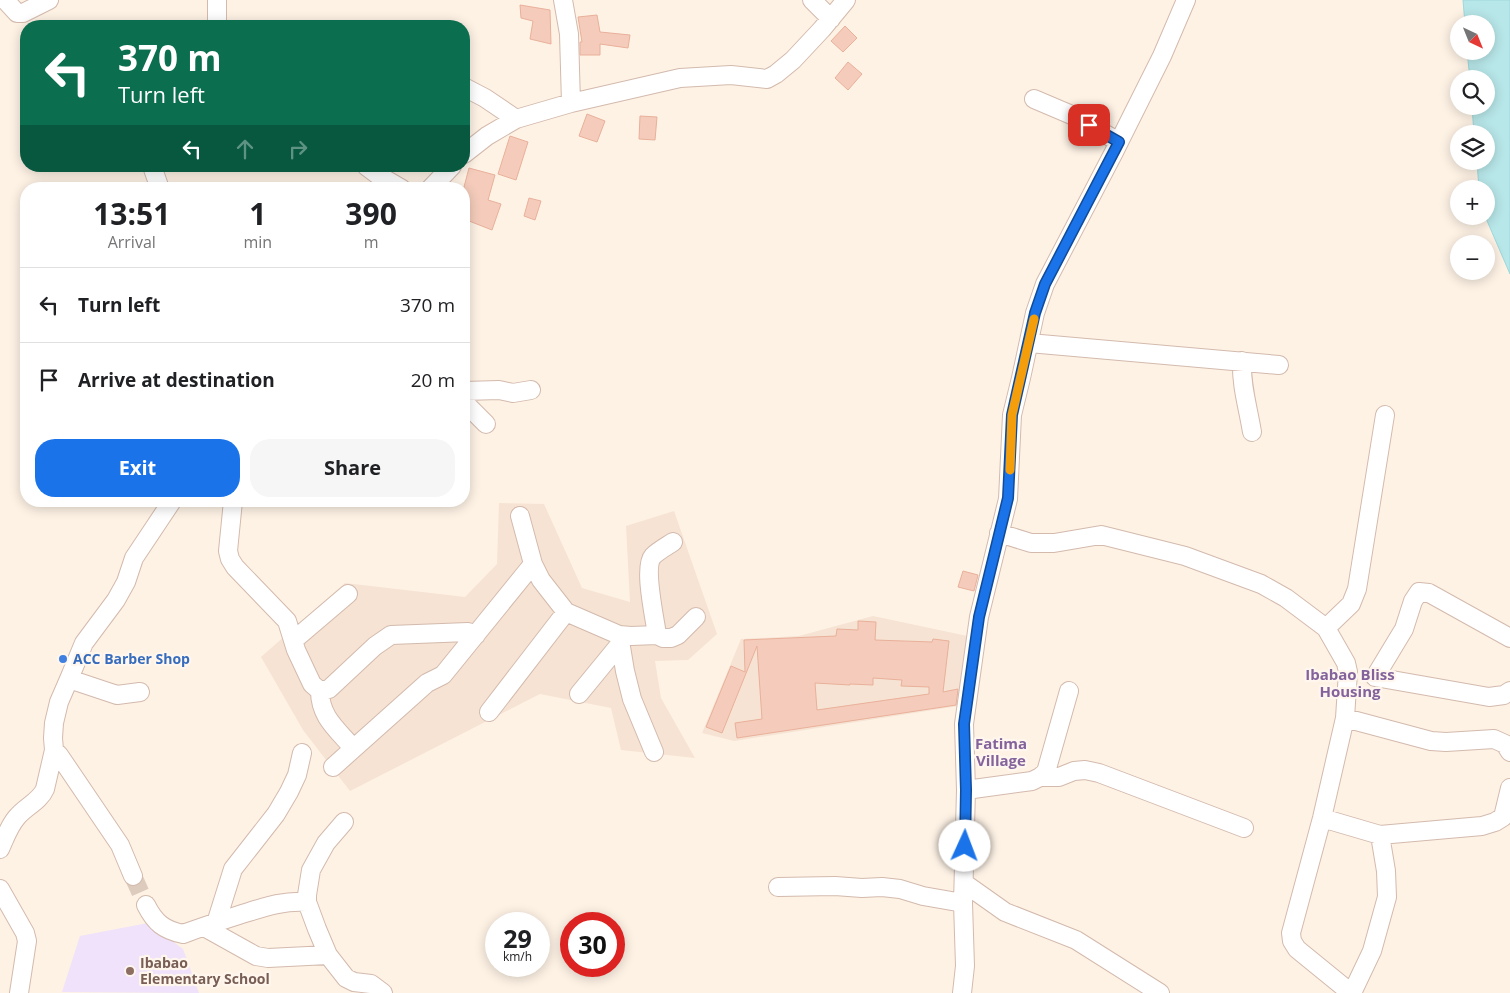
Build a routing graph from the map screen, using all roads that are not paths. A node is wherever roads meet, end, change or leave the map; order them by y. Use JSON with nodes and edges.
{"nodes":[{"id":1,"x":5,"y":0,"type":"edge"},
{"id":2,"x":49,"y":0,"type":"edge"},
{"id":3,"x":217,"y":0,"type":"edge"},
{"id":4,"x":564,"y":0,"type":"edge"},
{"id":5,"x":812,"y":0,"type":"edge"},
{"id":6,"x":846,"y":0,"type":"edge"},
{"id":7,"x":1186,"y":0,"type":"edge"},
{"id":8,"x":831,"y":19,"type":"junction"},
{"id":9,"x":217,"y":20,"type":"edge"},
{"id":10,"x":470,"y":90,"type":"edge"},
{"id":11,"x":1034,"y":99,"type":"dead end"},
{"id":12,"x":571,"y":103,"type":"junction"},
{"id":13,"x":516,"y":119,"type":"junction"},
{"id":14,"x":1119,"y":142,"type":"junction"},
{"id":15,"x":470,"y":149,"type":"edge"},
{"id":16,"x":374,"y":172,"type":"edge"},
{"id":17,"x":446,"y":172,"type":"edge"},
{"id":18,"x":390,"y":182,"type":"edge"},
{"id":19,"x":437,"y":182,"type":"edge"},
{"id":20,"x":1030,"y":344,"type":"junction"},
{"id":21,"x":1242,"y":361,"type":"junction"},
{"id":22,"x":1279,"y":364,"type":"dead end"},
{"id":23,"x":470,"y":390,"type":"edge"},
{"id":24,"x":531,"y":390,"type":"dead end"},
{"id":25,"x":470,"y":408,"type":"edge"},
{"id":26,"x":1385,"y":415,"type":"dead end"},
{"id":27,"x":486,"y":424,"type":"dead end"},
{"id":28,"x":1252,"y":432,"type":"dead end"},
{"id":29,"x":168,"y":507,"type":"edge"},
{"id":30,"x":232,"y":507,"type":"edge"},
{"id":31,"x":520,"y":516,"type":"dead end"},
{"id":32,"x":999,"y":533,"type":"junction"},
{"id":33,"x":673,"y":542,"type":"dead end"},
{"id":34,"x":533,"y":564,"type":"junction"},
{"id":35,"x":348,"y":594,"type":"dead end"},
{"id":36,"x":566,"y":612,"type":"junction"},
{"id":37,"x":696,"y":617,"type":"dead end"},
{"id":38,"x":1326,"y":628,"type":"junction"},
{"id":39,"x":657,"y":634,"type":"junction"},
{"id":40,"x":476,"y":635,"type":"junction"},
{"id":41,"x":1510,"y":638,"type":"edge"},
{"id":42,"x":294,"y":640,"type":"junction"},
{"id":43,"x":619,"y":640,"type":"junction"},
{"id":44,"x":1348,"y":672,"type":"junction"},
{"id":45,"x":1375,"y":677,"type":"junction"},
{"id":46,"x":69,"y":678,"type":"junction"},
{"id":47,"x":320,"y":691,"type":"junction"},
{"id":48,"x":1069,"y":691,"type":"dead end"},
{"id":49,"x":1510,"y":691,"type":"edge"},
{"id":50,"x":140,"y":692,"type":"dead end"},
{"id":51,"x":580,"y":694,"type":"dead end"},
{"id":52,"x":489,"y":712,"type":"dead end"},
{"id":53,"x":1345,"y":718,"type":"junction"},
{"id":54,"x":353,"y":748,"type":"junction"},
{"id":55,"x":54,"y":750,"type":"junction"},
{"id":56,"x":654,"y":752,"type":"dead end"},
{"id":57,"x":1510,"y":752,"type":"edge"},
{"id":58,"x":302,"y":753,"type":"dead end"},
{"id":59,"x":333,"y":767,"type":"dead end"},
{"id":60,"x":1040,"y":777,"type":"junction"},
{"id":61,"x":966,"y":790,"type":"junction"},
{"id":62,"x":1509,"y":800,"type":"edge"},
{"id":63,"x":1322,"y":818,"type":"junction"},
{"id":64,"x":344,"y":822,"type":"dead end"},
{"id":65,"x":1244,"y":828,"type":"dead end"},
{"id":66,"x":1380,"y":834,"type":"junction"},
{"id":67,"x":0,"y":849,"type":"edge"},
{"id":68,"x":133,"y":876,"type":"tunnel mouth"},
{"id":69,"x":964,"y":883,"type":"junction"},
{"id":70,"x":778,"y":887,"type":"dead end"},
{"id":71,"x":0,"y":889,"type":"edge"},
{"id":72,"x":307,"y":902,"type":"junction"},
{"id":73,"x":963,"y":903,"type":"junction"},
{"id":74,"x":146,"y":905,"type":"tunnel mouth"},
{"id":75,"x":210,"y":925,"type":"junction"},
{"id":76,"x":328,"y":955,"type":"junction"},
{"id":77,"x":19,"y":993,"type":"edge"},
{"id":78,"x":383,"y":993,"type":"edge"},
{"id":79,"x":962,"y":993,"type":"edge"},
{"id":80,"x":1160,"y":993,"type":"edge"},
{"id":81,"x":1352,"y":993,"type":"edge"}],
"edges":[{"from":1,"to":2,"type":"street"},
{"from":3,"to":9,"type":"street"},
{"from":4,"to":12,"type":"street"},
{"from":5,"to":8,"type":"street"},
{"from":6,"to":8,"type":"street"},
{"from":7,"to":14,"type":"street"},
{"from":8,"to":12,"type":"street"},
{"from":10,"to":13,"type":"street"},
{"from":11,"to":14,"type":"street"},
{"from":12,"to":13,"type":"street"},
{"from":13,"to":15,"type":"street"},
{"from":14,"to":20,"type":"street"},
{"from":16,"to":18,"type":"street"},
{"from":17,"to":19,"type":"street"},
{"from":20,"to":21,"type":"street"},
{"from":20,"to":32,"type":"street"},
{"from":21,"to":22,"type":"street"},
{"from":21,"to":28,"type":"street"},
{"from":23,"to":24,"type":"street"},
{"from":25,"to":27,"type":"street"},
{"from":26,"to":38,"type":"street"},
{"from":29,"to":46,"type":"street"},
{"from":30,"to":42,"type":"street"},
{"from":31,"to":34,"type":"street"},
{"from":32,"to":38,"type":"street"},
{"from":32,"to":61,"type":"street"},
{"from":33,"to":39,"type":"street"},
{"from":34,"to":36,"type":"street"},
{"from":34,"to":40,"type":"street"},
{"from":35,"to":42,"type":"street"},
{"from":36,"to":43,"type":"street"},
{"from":36,"to":52,"type":"street"},
{"from":37,"to":39,"type":"street"},
{"from":38,"to":44,"type":"street"},
{"from":39,"to":43,"type":"street"},
{"from":40,"to":47,"type":"street"},
{"from":40,"to":54,"type":"street"},
{"from":41,"to":45,"type":"street"},
{"from":42,"to":47,"type":"street"},
{"from":43,"to":51,"type":"street"},
{"from":43,"to":56,"type":"street"},
{"from":44,"to":45,"type":"street"},
{"from":44,"to":53,"type":"street"},
{"from":45,"to":49,"type":"street"},
{"from":46,"to":50,"type":"street"},
{"from":46,"to":55,"type":"street"},
{"from":47,"to":54,"type":"street"},
{"from":48,"to":60,"type":"street"},
{"from":53,"to":57,"type":"street"},
{"from":53,"to":63,"type":"street"},
{"from":54,"to":59,"type":"street"},
{"from":55,"to":67,"type":"street"},
{"from":55,"to":68,"type":"street"},
{"from":58,"to":75,"type":"street"},
{"from":60,"to":61,"type":"street"},
{"from":60,"to":65,"type":"street"},
{"from":61,"to":69,"type":"street"},
{"from":62,"to":66,"type":"street"},
{"from":63,"to":66,"type":"street"},
{"from":63,"to":81,"type":"street"},
{"from":64,"to":72,"type":"street"},
{"from":66,"to":81,"type":"street"},
{"from":69,"to":73,"type":"street"},
{"from":69,"to":80,"type":"street"},
{"from":70,"to":73,"type":"street"},
{"from":71,"to":77,"type":"street"},
{"from":72,"to":75,"type":"street"},
{"from":72,"to":76,"type":"street"},
{"from":73,"to":79,"type":"street"},
{"from":74,"to":75,"type":"street"},
{"from":75,"to":76,"type":"street"},
{"from":76,"to":78,"type":"street"}]}
